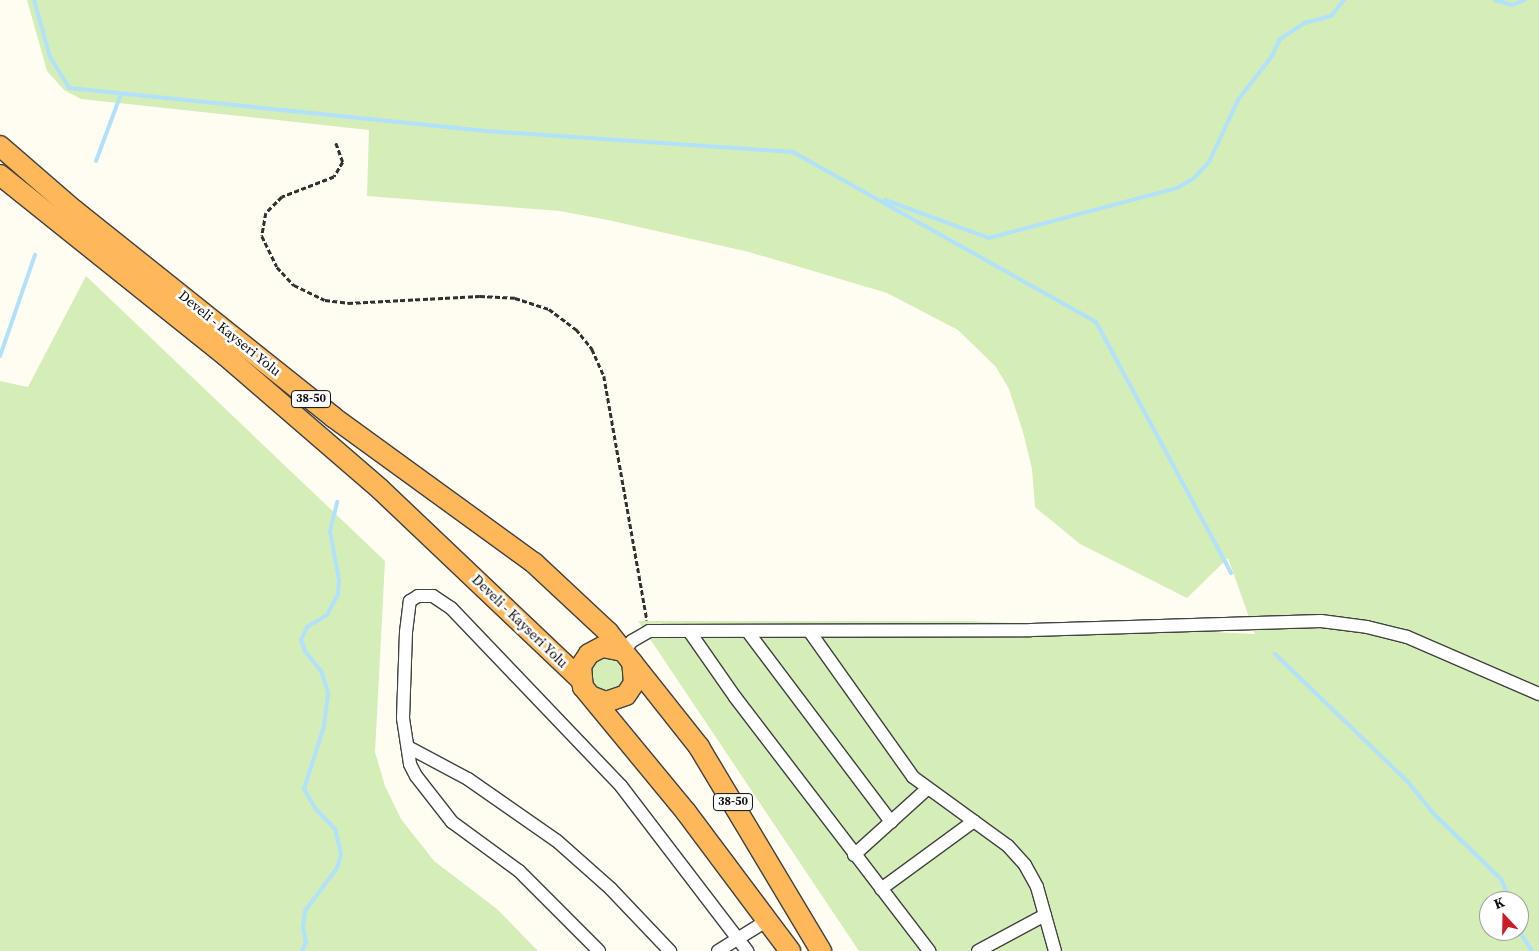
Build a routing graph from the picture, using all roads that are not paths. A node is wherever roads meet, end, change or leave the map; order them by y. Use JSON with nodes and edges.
{"nodes":[{"id":1,"x":0,"y":146,"type":"edge"},
{"id":2,"x":0,"y":175,"type":"edge"},
{"id":3,"x":689,"y":631,"type":"junction"},
{"id":4,"x":748,"y":632,"type":"junction"},
{"id":5,"x":810,"y":632,"type":"junction"},
{"id":6,"x":628,"y":656,"type":"junction"},
{"id":7,"x":580,"y":680,"type":"junction"},
{"id":8,"x":1539,"y":694,"type":"edge"},
{"id":9,"x":593,"y":698,"type":"junction"},
{"id":10,"x":408,"y":748,"type":"junction"},
{"id":11,"x":927,"y":789,"type":"junction"},
{"id":12,"x":974,"y":821,"type":"junction"},
{"id":13,"x":891,"y":822,"type":"junction"},
{"id":14,"x":854,"y":855,"type":"junction"},
{"id":15,"x":880,"y":889,"type":"junction"},
{"id":16,"x":1045,"y":915,"type":"junction"},
{"id":17,"x":768,"y":920,"type":"junction"},
{"id":18,"x":738,"y":939,"type":"junction"},
{"id":19,"x":599,"y":951,"type":"edge"},
{"id":20,"x":670,"y":951,"type":"edge"},
{"id":21,"x":718,"y":951,"type":"edge"},
{"id":22,"x":747,"y":951,"type":"edge"},
{"id":23,"x":790,"y":951,"type":"edge"},
{"id":24,"x":821,"y":951,"type":"edge"},
{"id":25,"x":929,"y":951,"type":"edge"},
{"id":26,"x":978,"y":951,"type":"edge"},
{"id":27,"x":1055,"y":951,"type":"edge"}],
"edges":[{"from":1,"to":6,"type":"highway","name":"Develi - Kayseri Yolu","number":"38-50"},
{"from":2,"to":7,"type":"highway","name":"Develi - Kayseri Yolu","number":"38-50"},
{"from":3,"to":4,"type":"street"},
{"from":3,"to":6,"type":"street"},
{"from":3,"to":14,"type":"street"},
{"from":4,"to":5,"type":"street"},
{"from":4,"to":13,"type":"street"},
{"from":5,"to":8,"type":"street"},
{"from":5,"to":11,"type":"street"},
{"from":6,"to":7,"type":"highway","name":"Develi - Kayseri Yolu"},
{"from":6,"to":9,"type":"highway"},
{"from":6,"to":24,"type":"highway","name":"Develi - Kayseri Yolu","number":"38-50"},
{"from":7,"to":9,"type":"highway","name":"Develi - Kayseri Yolu"},
{"from":9,"to":17,"type":"highway","name":"Develi - Kayseri Yolu","number":"38-50"},
{"from":10,"to":18,"type":"street"},
{"from":10,"to":19,"type":"street"},
{"from":10,"to":20,"type":"street"},
{"from":11,"to":12,"type":"street"},
{"from":11,"to":13,"type":"street"},
{"from":12,"to":15,"type":"street"},
{"from":12,"to":16,"type":"street"},
{"from":13,"to":14,"type":"street"},
{"from":14,"to":15,"type":"street"},
{"from":15,"to":25,"type":"street"},
{"from":16,"to":26,"type":"street"},
{"from":16,"to":27,"type":"street"},
{"from":17,"to":18,"type":"street"},
{"from":17,"to":23,"type":"highway","name":"Develi - Kayseri Yolu","number":"38-50"},
{"from":18,"to":21,"type":"street"},
{"from":18,"to":22,"type":"street"}]}
